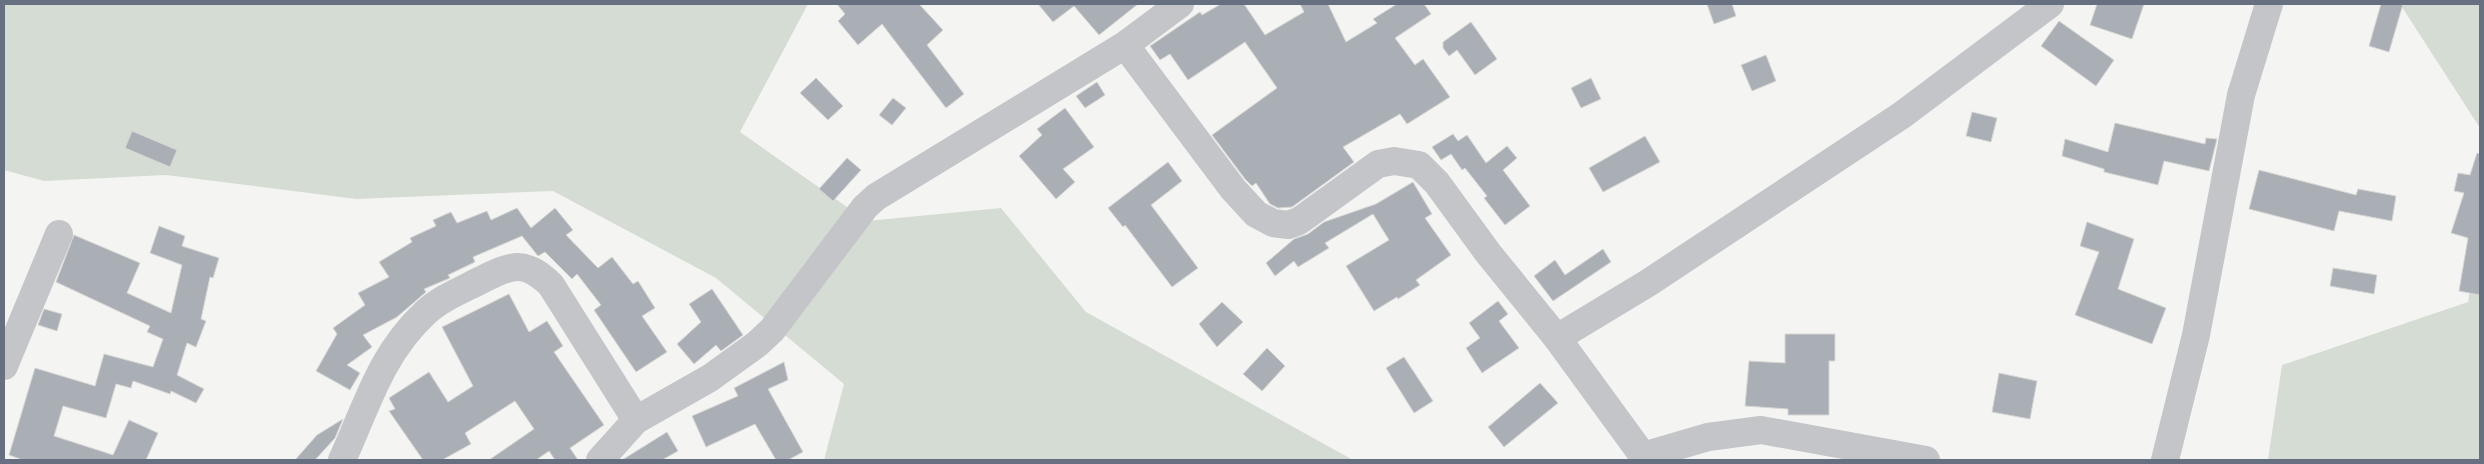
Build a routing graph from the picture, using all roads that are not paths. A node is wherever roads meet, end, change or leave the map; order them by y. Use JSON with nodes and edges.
{"nodes":[{"id":1,"x":2050,"y":4,"type":"edge"},
{"id":2,"x":2269,"y":4,"type":"edge"},
{"id":3,"x":1174,"y":5,"type":"edge"},
{"id":4,"x":1126,"y":45,"type":"junction"},
{"id":5,"x":59,"y":234,"type":"dead end"},
{"id":6,"x":1557,"y":338,"type":"junction"},
{"id":7,"x":4,"y":365,"type":"edge"},
{"id":8,"x":636,"y":420,"type":"junction"},
{"id":9,"x":352,"y":454,"type":"edge"},
{"id":10,"x":1644,"y":458,"type":"edge"},
{"id":11,"x":600,"y":460,"type":"edge"},
{"id":12,"x":1926,"y":460,"type":"edge"},
{"id":13,"x":2165,"y":460,"type":"edge"}],
"edges":[{"from":1,"to":6,"type":"street"},
{"from":2,"to":13,"type":"street"},
{"from":3,"to":4,"type":"street"},
{"from":4,"to":6,"type":"street"},
{"from":4,"to":8,"type":"street"},
{"from":5,"to":7,"type":"street"},
{"from":6,"to":10,"type":"street"},
{"from":8,"to":9,"type":"street"},
{"from":8,"to":11,"type":"street"},
{"from":10,"to":12,"type":"street"}]}
